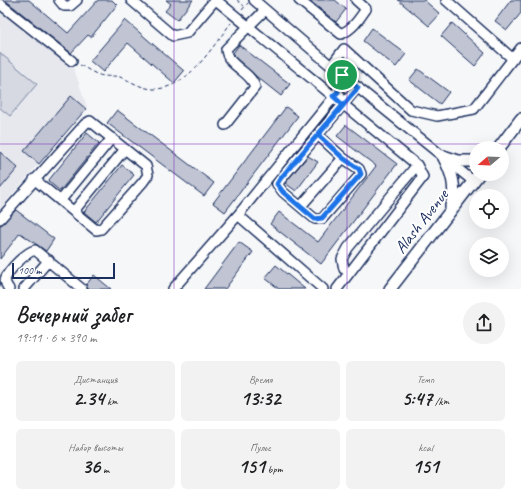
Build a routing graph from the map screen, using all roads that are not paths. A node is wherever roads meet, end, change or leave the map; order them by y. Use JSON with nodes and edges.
{"nodes":[{"id":1,"x":59,"y":0,"type":"edge"},
{"id":2,"x":77,"y":0,"type":"edge"},
{"id":3,"x":131,"y":0,"type":"edge"},
{"id":4,"x":216,"y":0,"type":"edge"},
{"id":5,"x":254,"y":0,"type":"edge"},
{"id":6,"x":300,"y":0,"type":"edge"},
{"id":7,"x":356,"y":0,"type":"edge"},
{"id":8,"x":446,"y":0,"type":"edge"},
{"id":9,"x":0,"y":4,"type":"edge"},
{"id":10,"x":265,"y":10,"type":"junction"},
{"id":11,"x":248,"y":25,"type":"junction"},
{"id":12,"x":521,"y":48,"type":"edge"},
{"id":13,"x":513,"y":59,"type":"junction"},
{"id":14,"x":72,"y":61,"type":"road end"},
{"id":15,"x":331,"y":66,"type":"junction"},
{"id":16,"x":342,"y":75,"type":"junction"},
{"id":17,"x":358,"y":88,"type":"junction"},
{"id":18,"x":336,"y":94,"type":"junction"},
{"id":19,"x":343,"y":105,"type":"junction"},
{"id":20,"x":521,"y":119,"type":"edge"},
{"id":21,"x":225,"y":125,"type":"dead end"},
{"id":22,"x":318,"y":135,"type":"junction"},
{"id":23,"x":112,"y":138,"type":"junction"},
{"id":24,"x":504,"y":141,"type":"edge"},
{"id":25,"x":125,"y":149,"type":"junction"},
{"id":26,"x":443,"y":156,"type":"junction"},
{"id":27,"x":343,"y":158,"type":"junction"},
{"id":28,"x":469,"y":161,"type":"edge"},
{"id":29,"x":417,"y":165,"type":"junction"},
{"id":30,"x":469,"y":173,"type":"edge"},
{"id":31,"x":34,"y":179,"type":"junction"},
{"id":32,"x":473,"y":181,"type":"edge"},
{"id":33,"x":61,"y":200,"type":"junction"},
{"id":34,"x":301,"y":206,"type":"junction"},
{"id":35,"x":74,"y":211,"type":"junction"},
{"id":36,"x":450,"y":211,"type":"junction"},
{"id":37,"x":238,"y":215,"type":"junction"},
{"id":38,"x":0,"y":219,"type":"edge"},
{"id":39,"x":49,"y":260,"type":"junction"},
{"id":40,"x":349,"y":272,"type":"junction"},
{"id":41,"x":9,"y":289,"type":"edge"},
{"id":42,"x":24,"y":289,"type":"edge"},
{"id":43,"x":82,"y":289,"type":"edge"},
{"id":44,"x":173,"y":289,"type":"edge"},
{"id":45,"x":323,"y":289,"type":"edge"},
{"id":46,"x":337,"y":289,"type":"edge"},
{"id":47,"x":390,"y":289,"type":"edge"}],
"edges":[{"from":1,"to":2,"type":"street"},
{"from":3,"to":4,"type":"street"},
{"from":4,"to":11,"type":"street"},
{"from":5,"to":10,"type":"street"},
{"from":6,"to":7,"type":"street"},
{"from":8,"to":13,"type":"street"},
{"from":9,"to":14,"type":"street"},
{"from":10,"to":11,"type":"street"},
{"from":10,"to":15,"type":"street"},
{"from":11,"to":18,"type":"street"},
{"from":11,"to":21,"type":"street"},
{"from":12,"to":13,"type":"street"},
{"from":13,"to":15,"type":"street"},
{"from":15,"to":16,"type":"street"},
{"from":16,"to":17,"type":"street"},
{"from":16,"to":18,"type":"street"},
{"from":17,"to":19,"type":"street"},
{"from":17,"to":26,"type":"street"},
{"from":18,"to":19,"type":"street"},
{"from":18,"to":37,"type":"street"},
{"from":19,"to":22,"type":"street"},
{"from":19,"to":29,"type":"street"},
{"from":20,"to":24,"type":"main road"},
{"from":22,"to":27,"type":"street"},
{"from":22,"to":34,"type":"street"},
{"from":23,"to":25,"type":"street"},
{"from":23,"to":31,"type":"street"},
{"from":23,"to":33,"type":"street"},
{"from":25,"to":35,"type":"street"},
{"from":25,"to":35,"type":"street"},
{"from":26,"to":28,"type":"main road"},
{"from":26,"to":30,"type":"street"},
{"from":26,"to":36,"type":"main road"},
{"from":27,"to":34,"type":"street"},
{"from":27,"to":34,"type":"street"},
{"from":29,"to":40,"type":"street"},
{"from":29,"to":40,"type":"street"},
{"from":31,"to":33,"type":"street"},
{"from":31,"to":38,"type":"street"},
{"from":32,"to":36,"type":"main road","name":"Alash Avenue"},
{"from":33,"to":35,"type":"street"},
{"from":36,"to":47,"type":"main road","name":"Alash Avenue"},
{"from":37,"to":44,"type":"street"},
{"from":37,"to":45,"type":"street"},
{"from":39,"to":41,"type":"street"},
{"from":39,"to":42,"type":"street"},
{"from":39,"to":43,"type":"street"},
{"from":40,"to":46,"type":"street"}]}
